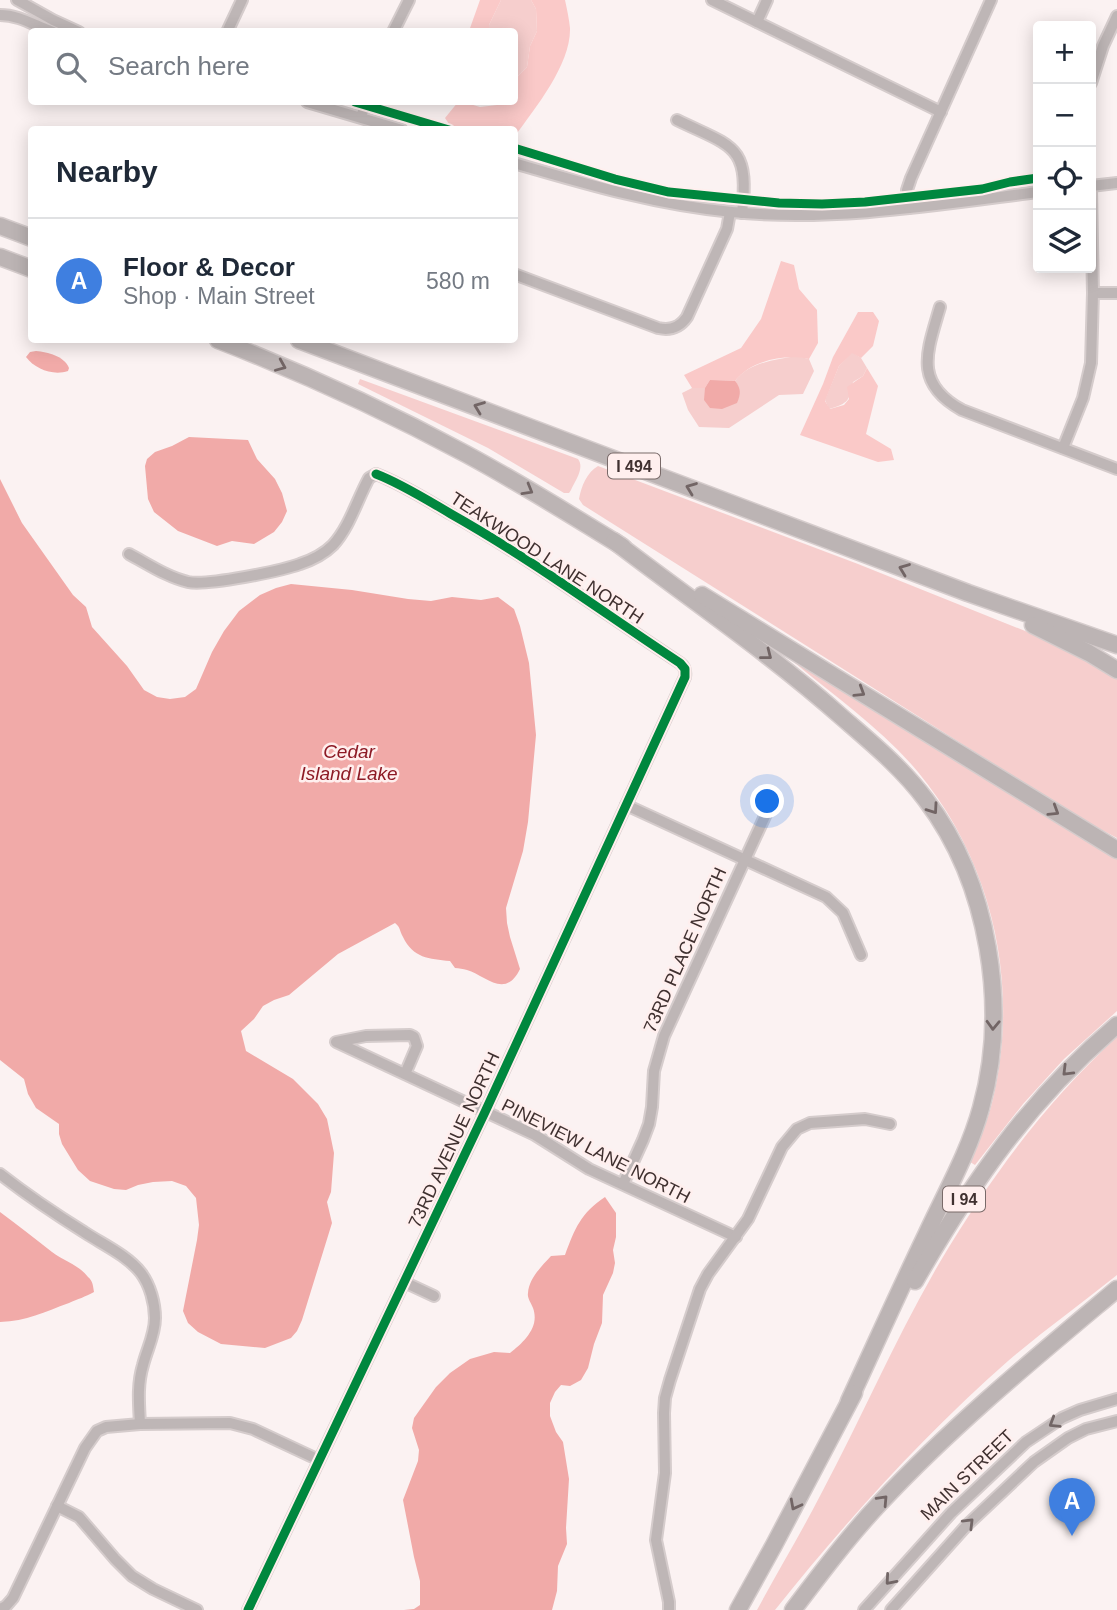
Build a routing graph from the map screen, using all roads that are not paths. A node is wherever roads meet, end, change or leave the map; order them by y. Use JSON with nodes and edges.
{"nodes":[{"id":1,"x":18,"y":0,"type":"edge"},
{"id":2,"x":242,"y":0,"type":"edge"},
{"id":3,"x":409,"y":0,"type":"edge"},
{"id":4,"x":712,"y":0,"type":"edge"},
{"id":5,"x":767,"y":0,"type":"edge"},
{"id":6,"x":991,"y":0,"type":"edge"},
{"id":7,"x":0,"y":15,"type":"edge"},
{"id":8,"x":1117,"y":16,"type":"edge"},
{"id":9,"x":757,"y":22,"type":"junction"},
{"id":10,"x":44,"y":28,"type":"edge"},
{"id":11,"x":70,"y":28,"type":"edge"},
{"id":12,"x":229,"y":28,"type":"edge"},
{"id":13,"x":395,"y":28,"type":"edge"},
{"id":14,"x":1096,"y":67,"type":"edge"},
{"id":15,"x":318,"y":105,"type":"edge"},
{"id":16,"x":365,"y":105,"type":"edge"},
{"id":17,"x":941,"y":112,"type":"junction"},
{"id":18,"x":361,"y":117,"type":"junction"},
{"id":19,"x":677,"y":120,"type":"dead end"},
{"id":20,"x":389,"y":126,"type":"edge"},
{"id":21,"x":518,"y":164,"type":"edge"},
{"id":22,"x":1117,"y":183,"type":"edge"},
{"id":23,"x":1096,"y":187,"type":"edge"},
{"id":24,"x":1033,"y":193,"type":"edge"},
{"id":25,"x":909,"y":208,"type":"junction"},
{"id":26,"x":1091,"y":210,"type":"edge"},
{"id":27,"x":730,"y":212,"type":"junction"},
{"id":28,"x":742,"y":213,"type":"junction"},
{"id":29,"x":0,"y":226,"type":"edge"},
{"id":30,"x":28,"y":236,"type":"edge"},
{"id":31,"x":0,"y":257,"type":"edge"},
{"id":32,"x":28,"y":268,"type":"edge"},
{"id":33,"x":518,"y":276,"type":"edge"},
{"id":34,"x":1093,"y":293,"type":"junction"},
{"id":35,"x":1117,"y":293,"type":"edge"},
{"id":36,"x":940,"y":307,"type":"dead end"},
{"id":37,"x":225,"y":343,"type":"edge"},
{"id":38,"x":307,"y":343,"type":"edge"},
{"id":39,"x":1063,"y":448,"type":"junction"},
{"id":40,"x":1117,"y":469,"type":"edge"},
{"id":41,"x":614,"y":541,"type":"junction"},
{"id":42,"x":129,"y":554,"type":"dead end"},
{"id":43,"x":968,"y":593,"type":"junction"},
{"id":44,"x":1117,"y":645,"type":"edge"},
{"id":45,"x":1117,"y":670,"type":"edge"},
{"id":46,"x":683,"y":681,"type":"joint"},
{"id":47,"x":626,"y":805,"type":"junction"},
{"id":48,"x":766,"y":814,"type":"dead end"},
{"id":49,"x":1117,"y":850,"type":"edge"},
{"id":50,"x":745,"y":859,"type":"junction"},
{"id":51,"x":861,"y":955,"type":"dead end"},
{"id":52,"x":1117,"y":1025,"type":"edge"},
{"id":53,"x":405,"y":1074,"type":"junction"},
{"id":54,"x":485,"y":1112,"type":"junction"},
{"id":55,"x":890,"y":1124,"type":"dead end"},
{"id":56,"x":0,"y":1174,"type":"edge"},
{"id":57,"x":623,"y":1184,"type":"junction"},
{"id":58,"x":736,"y":1237,"type":"junction"},
{"id":59,"x":404,"y":1282,"type":"junction"},
{"id":60,"x":1117,"y":1289,"type":"edge"},
{"id":61,"x":434,"y":1296,"type":"dead end"},
{"id":62,"x":1117,"y":1301,"type":"edge"},
{"id":63,"x":1000,"y":1389,"type":"junction"},
{"id":64,"x":1117,"y":1399,"type":"edge"},
{"id":65,"x":849,"y":1401,"type":"junction"},
{"id":66,"x":1117,"y":1421,"type":"edge"},
{"id":67,"x":140,"y":1424,"type":"junction"},
{"id":68,"x":319,"y":1460,"type":"junction"},
{"id":69,"x":57,"y":1506,"type":"junction"},
{"id":70,"x":3,"y":1608,"type":"edge"},
{"id":71,"x":197,"y":1610,"type":"edge"},
{"id":72,"x":248,"y":1610,"type":"edge"},
{"id":73,"x":669,"y":1610,"type":"edge"},
{"id":74,"x":738,"y":1610,"type":"edge"},
{"id":75,"x":793,"y":1610,"type":"edge"},
{"id":76,"x":864,"y":1610,"type":"edge"},
{"id":77,"x":891,"y":1610,"type":"edge"}],
"edges":[{"from":1,"to":11,"type":"street"},
{"from":2,"to":12,"type":"street"},
{"from":3,"to":13,"type":"street"},
{"from":4,"to":9,"type":"street"},
{"from":5,"to":9,"type":"street"},
{"from":6,"to":17,"type":"street"},
{"from":7,"to":10,"type":"street"},
{"from":8,"to":14,"type":"street"},
{"from":9,"to":17,"type":"street"},
{"from":15,"to":18,"type":"street"},
{"from":16,"to":18,"type":"street"},
{"from":17,"to":25,"type":"street"},
{"from":18,"to":20,"type":"street"},
{"from":19,"to":28,"type":"street"},
{"from":21,"to":27,"type":"street"},
{"from":22,"to":23,"type":"street"},
{"from":24,"to":25,"type":"street"},
{"from":25,"to":28,"type":"street"},
{"from":26,"to":34,"type":"street"},
{"from":27,"to":28,"type":"street"},
{"from":27,"to":33,"type":"street"},
{"from":29,"to":30,"type":"highway"},
{"from":31,"to":32,"type":"highway"},
{"from":34,"to":35,"type":"street"},
{"from":34,"to":39,"type":"street"},
{"from":36,"to":39,"type":"street"},
{"from":37,"to":41,"type":"highway","one_way":true},
{"from":43,"to":38,"type":"highway","number":"I 494","one_way":true},
{"from":39,"to":40,"type":"street"},
{"from":41,"to":49,"type":"highway","one_way":true},
{"from":41,"to":65,"type":"highway","one_way":true},
{"from":42,"to":46,"type":"street","name":"TEAKWOOD LANE NORTH"},
{"from":43,"to":44,"type":"highway"},
{"from":43,"to":45,"type":"highway"},
{"from":46,"to":47,"type":"street","name":"73RD AVENUE NORTH"},
{"from":47,"to":50,"type":"street"},
{"from":47,"to":54,"type":"street","name":"73RD AVENUE NORTH"},
{"from":48,"to":50,"type":"street","name":"73RD PLACE NORTH"},
{"from":50,"to":51,"type":"street"},
{"from":50,"to":57,"type":"street","name":"73RD PLACE NORTH"},
{"from":52,"to":65,"type":"highway","number":"I 94","one_way":true},
{"from":53,"to":53,"type":"street","name":"PINEVIEW LANE NORTH"},
{"from":53,"to":54,"type":"street","name":"PINEVIEW LANE NORTH"},
{"from":54,"to":57,"type":"street","name":"PINEVIEW LANE NORTH"},
{"from":54,"to":59,"type":"street","name":"73RD AVENUE NORTH"},
{"from":55,"to":58,"type":"street"},
{"from":56,"to":67,"type":"street"},
{"from":57,"to":58,"type":"street","name":"PINEVIEW LANE NORTH"},
{"from":58,"to":73,"type":"street"},
{"from":59,"to":61,"type":"street"},
{"from":59,"to":68,"type":"street","name":"73RD AVENUE NORTH"},
{"from":60,"to":63,"type":"highway"},
{"from":62,"to":63,"type":"highway"},
{"from":75,"to":63,"type":"highway","one_way":true},
{"from":64,"to":76,"type":"street","name":"MAIN STREET","one_way":true},
{"from":65,"to":74,"type":"highway","number":"I 94","one_way":true},
{"from":77,"to":66,"type":"street","name":"MAIN STREET","one_way":true},
{"from":67,"to":68,"type":"street"},
{"from":67,"to":69,"type":"street"},
{"from":68,"to":72,"type":"street","name":"73RD AVENUE NORTH"},
{"from":69,"to":70,"type":"street"},
{"from":69,"to":71,"type":"street"}]}
